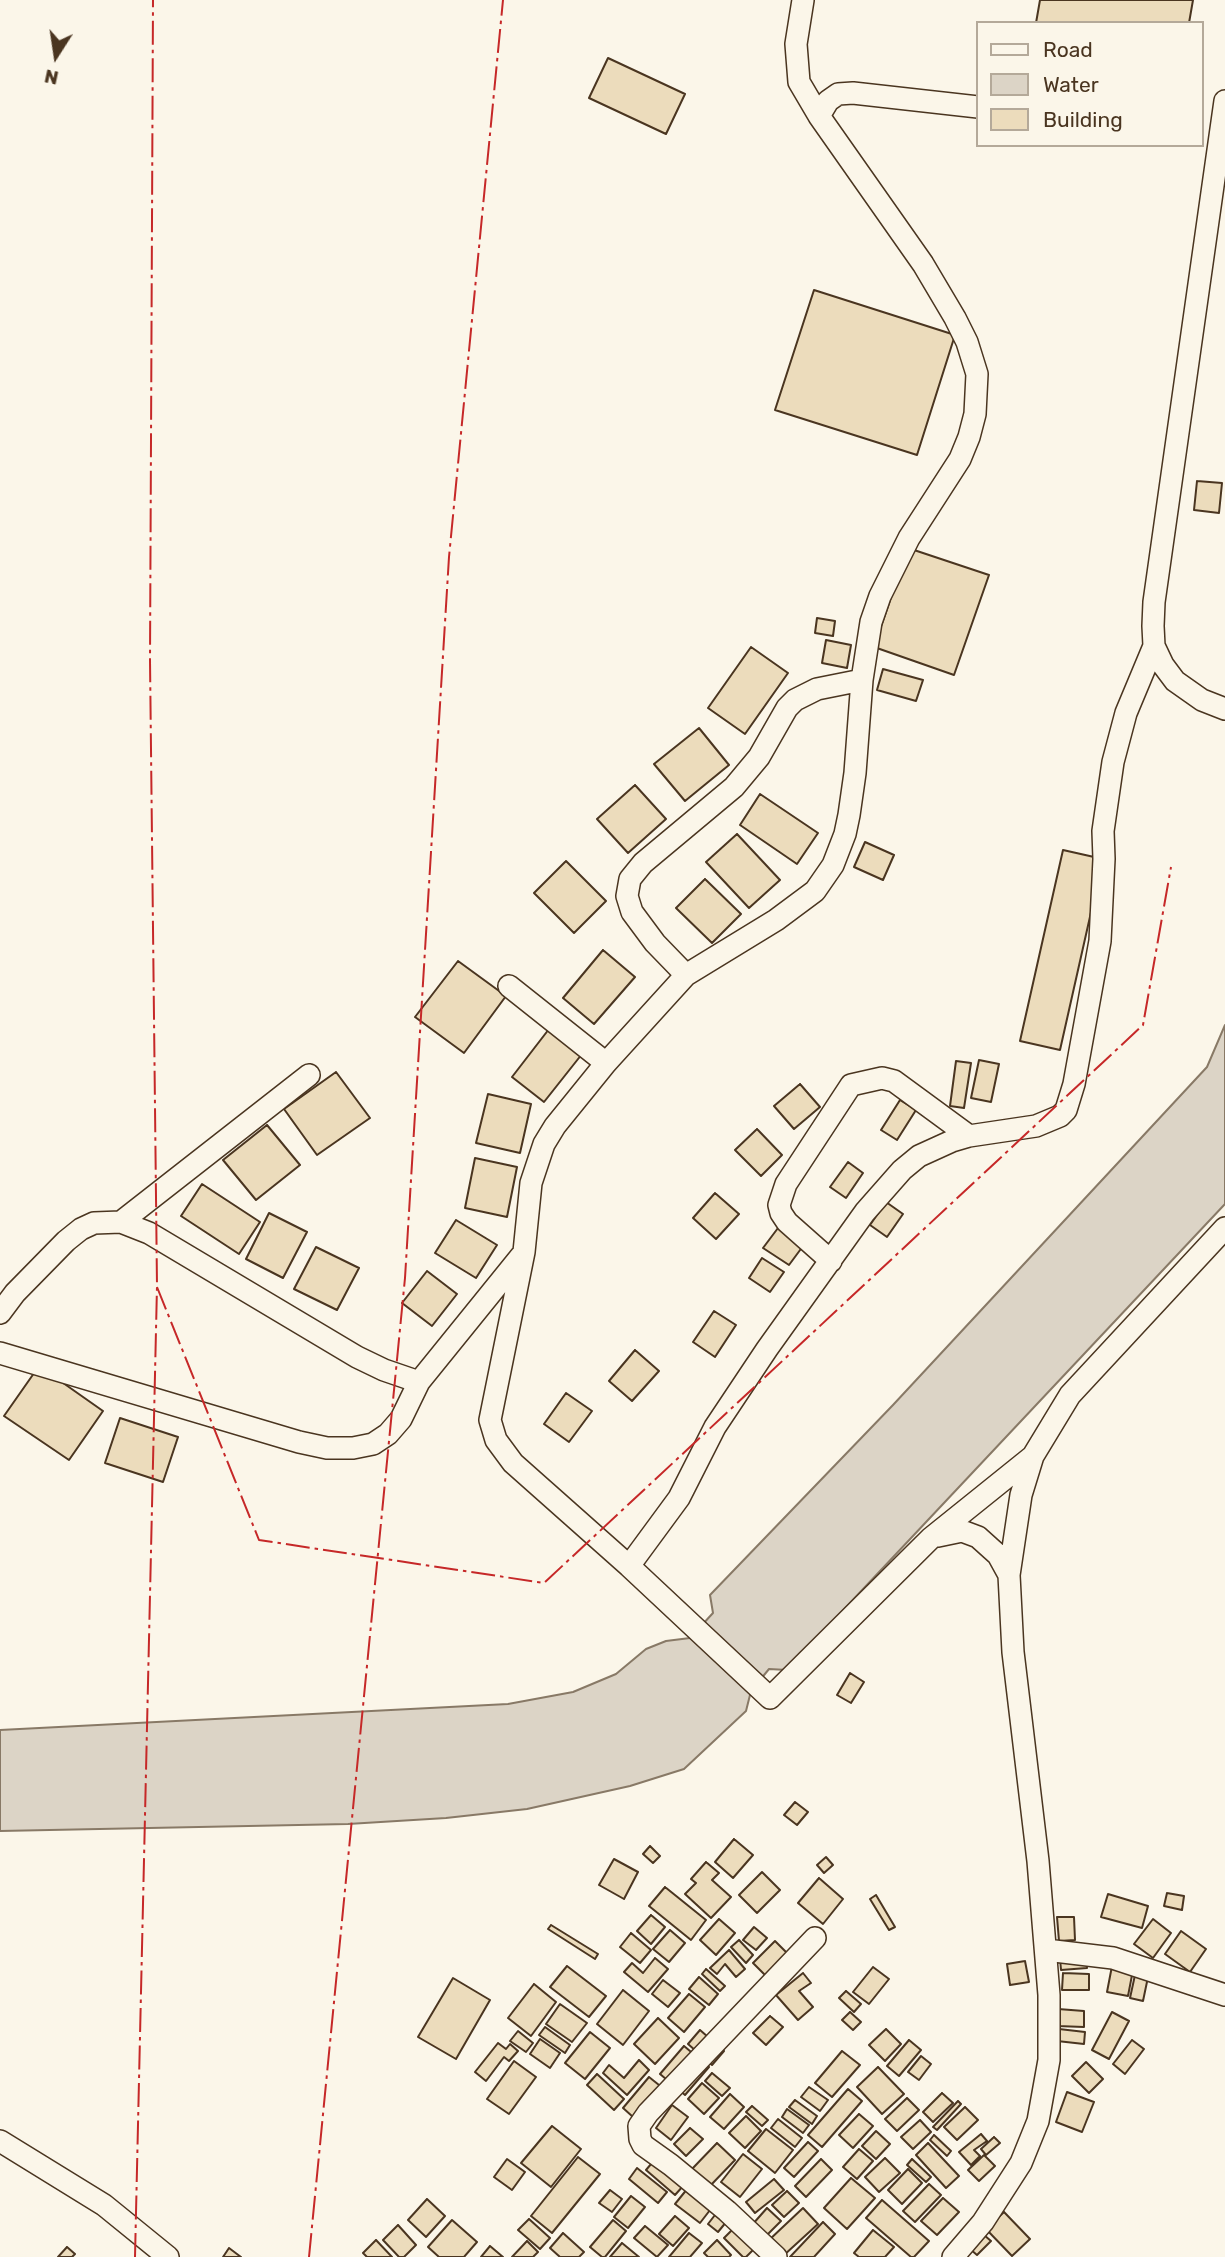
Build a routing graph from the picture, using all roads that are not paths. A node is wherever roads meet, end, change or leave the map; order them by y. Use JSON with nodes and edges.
{"nodes":[{"id":1,"x":803,"y":0,"type":"edge"},
{"id":2,"x":1225,"y":101,"type":"edge"},
{"id":3,"x":976,"y":107,"type":"edge"},
{"id":4,"x":819,"y":116,"type":"junction"},
{"id":5,"x":1210,"y":141,"type":"edge"},
{"id":6,"x":1154,"y":646,"type":"junction"},
{"id":7,"x":862,"y":680,"type":"junction"},
{"id":8,"x":1225,"y":709,"type":"edge"},
{"id":9,"x":686,"y":975,"type":"junction"},
{"id":10,"x":509,"y":986,"type":"dead end"},
{"id":11,"x":606,"y":1063,"type":"junction"},
{"id":12,"x":309,"y":1075,"type":"dead end"},
{"id":13,"x":969,"y":1136,"type":"junction"},
{"id":14,"x":121,"y":1222,"type":"junction"},
{"id":15,"x":1225,"y":1228,"type":"edge"},
{"id":16,"x":524,"y":1252,"type":"junction"},
{"id":17,"x":831,"y":1261,"type":"junction"},
{"id":18,"x":0,"y":1313,"type":"edge"},
{"id":19,"x":0,"y":1353,"type":"edge"},
{"id":20,"x":419,"y":1382,"type":"junction"},
{"id":21,"x":1033,"y":1456,"type":"junction"},
{"id":22,"x":931,"y":1538,"type":"junction"},
{"id":23,"x":629,"y":1566,"type":"junction"},
{"id":24,"x":1009,"y":1575,"type":"junction"},
{"id":25,"x":815,"y":1938,"type":"dead end"},
{"id":26,"x":1045,"y":1951,"type":"junction"},
{"id":27,"x":1225,"y":1995,"type":"edge"},
{"id":28,"x":0,"y":2141,"type":"edge"},
{"id":29,"x":168,"y":2257,"type":"edge"},
{"id":30,"x":776,"y":2257,"type":"edge"},
{"id":31,"x":953,"y":2257,"type":"edge"}],
"edges":[{"from":1,"to":4,"type":"street"},
{"from":2,"to":5,"type":"street"},
{"from":3,"to":4,"type":"street"},
{"from":4,"to":7,"type":"street"},
{"from":5,"to":6,"type":"street"},
{"from":6,"to":8,"type":"street"},
{"from":6,"to":13,"type":"street"},
{"from":7,"to":9,"type":"street"},
{"from":7,"to":9,"type":"street"},
{"from":9,"to":11,"type":"street"},
{"from":10,"to":11,"type":"street"},
{"from":11,"to":16,"type":"street"},
{"from":12,"to":14,"type":"street"},
{"from":13,"to":17,"type":"street"},
{"from":13,"to":17,"type":"street"},
{"from":14,"to":18,"type":"street"},
{"from":14,"to":20,"type":"street"},
{"from":15,"to":21,"type":"street"},
{"from":16,"to":20,"type":"street"},
{"from":16,"to":23,"type":"street"},
{"from":17,"to":23,"type":"street"},
{"from":19,"to":20,"type":"street"},
{"from":21,"to":22,"type":"street"},
{"from":21,"to":24,"type":"street"},
{"from":22,"to":23,"type":"street"},
{"from":22,"to":24,"type":"street"},
{"from":24,"to":26,"type":"street"},
{"from":25,"to":30,"type":"street"},
{"from":26,"to":27,"type":"street"},
{"from":26,"to":31,"type":"street"},
{"from":28,"to":29,"type":"street"}]}
